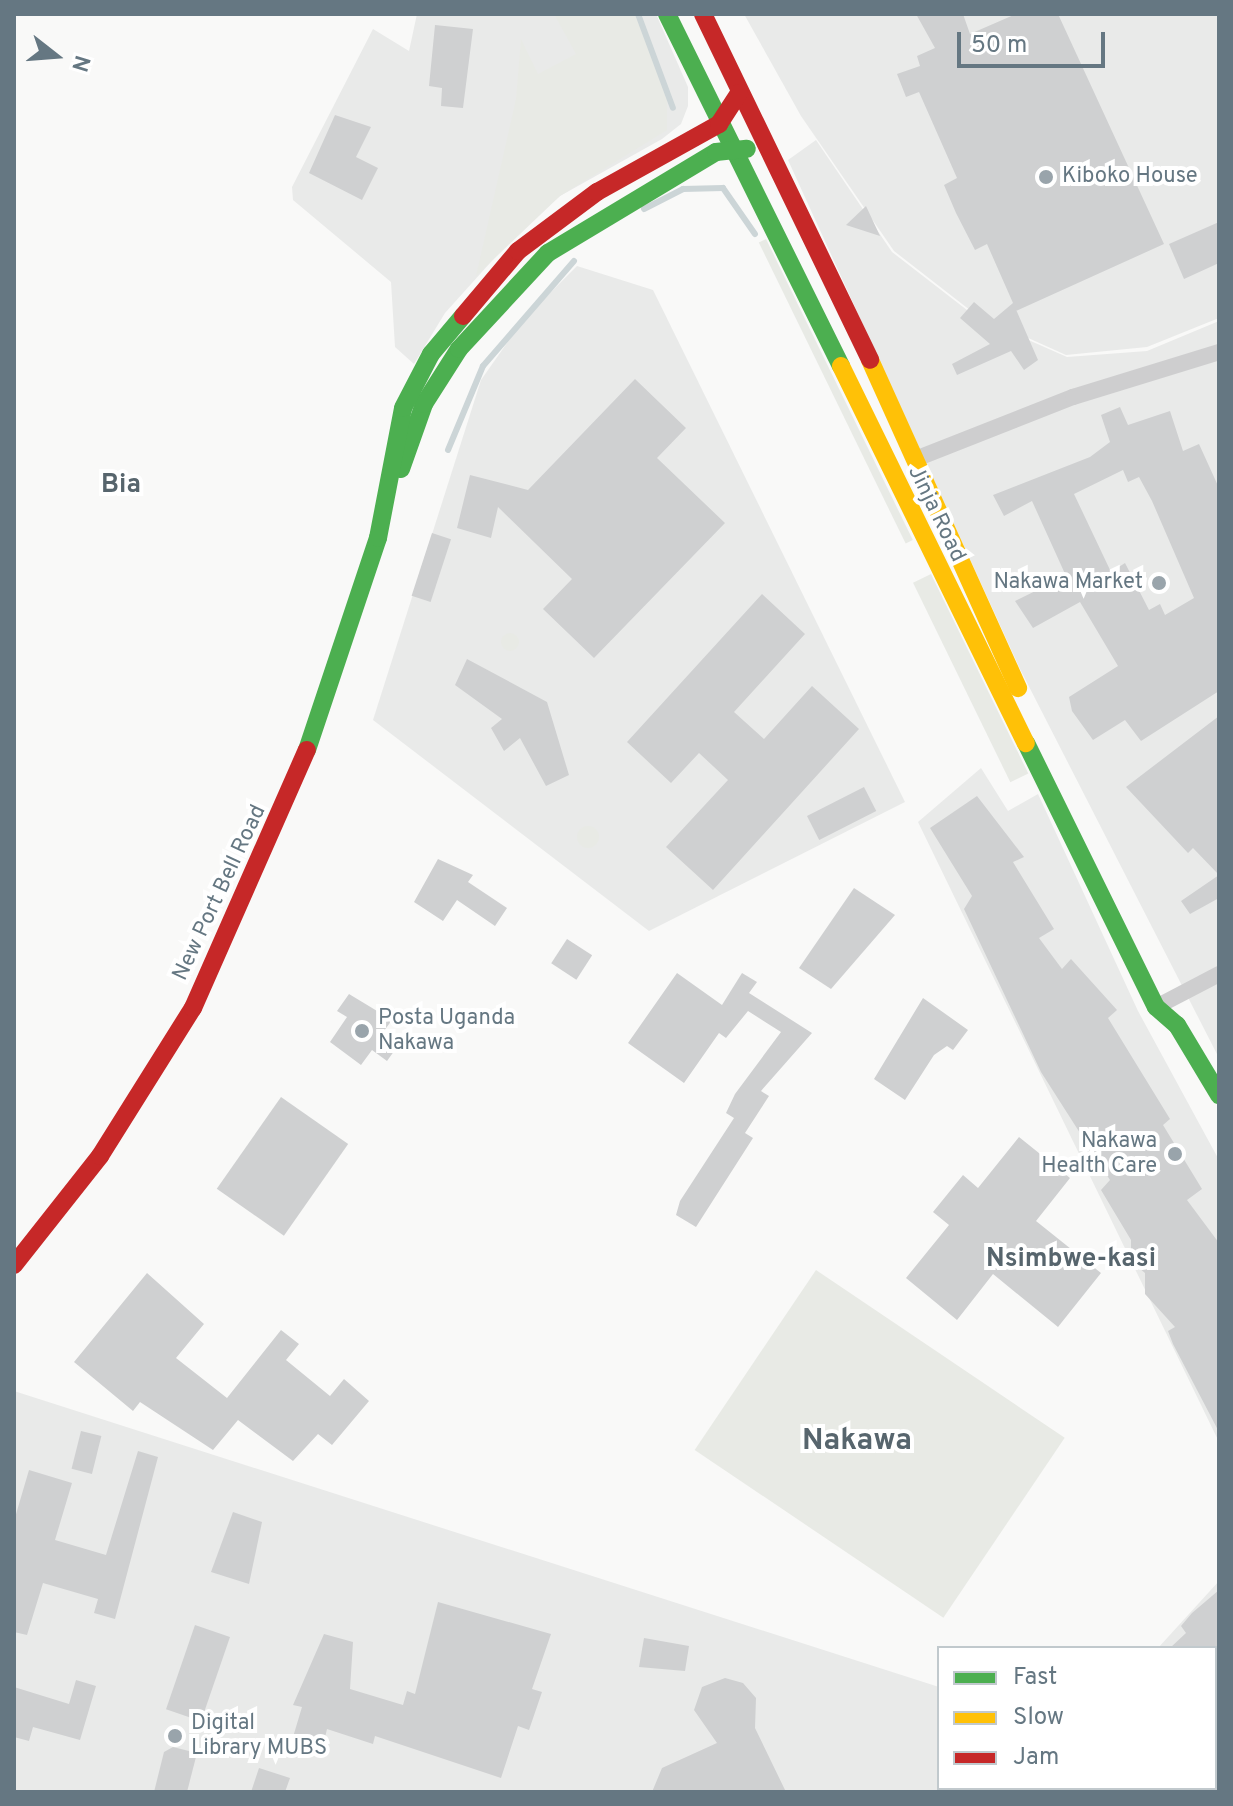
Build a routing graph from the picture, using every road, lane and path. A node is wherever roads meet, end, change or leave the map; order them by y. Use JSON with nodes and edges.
{"nodes":[{"id":1,"x":667,"y":14,"type":"edge"},
{"id":2,"x":703,"y":14,"type":"edge"},
{"id":3,"x":739,"y":93,"type":"junction"},
{"id":4,"x":712,"y":128,"type":"junction"},
{"id":5,"x":725,"y":148,"type":"junction"},
{"id":6,"x":769,"y":153,"type":"junction"},
{"id":7,"x":1219,"y":352,"type":"edge"},
{"id":8,"x":918,"y":458,"type":"junction"},
{"id":9,"x":387,"y":500,"type":"junction"},
{"id":10,"x":1219,"y":974,"type":"edge"},
{"id":11,"x":1164,"y":1004,"type":"junction"},
{"id":12,"x":1219,"y":1095,"type":"edge"},
{"id":13,"x":14,"y":1265,"type":"edge"}],
"edges":[{"from":1,"to":4,"type":"main road","name":"Jinja Road"},
{"from":2,"to":3,"type":"main road","name":"Jinja Road"},
{"from":3,"to":4,"type":"main road"},
{"from":3,"to":6,"type":"main road","name":"Jinja Road"},
{"from":4,"to":5,"type":"main road","name":"Jinja Road"},
{"from":4,"to":9,"type":"main road","name":"New Port Bell Road"},
{"from":5,"to":6,"type":"main road"},
{"from":5,"to":9,"type":"main road","name":"New Port Bell Road"},
{"from":5,"to":11,"type":"main road","name":"Jinja Road"},
{"from":6,"to":8,"type":"main road","name":"Jinja Road"},
{"from":7,"to":8,"type":"street"},
{"from":8,"to":11,"type":"main road","name":"Jinja Road"},
{"from":9,"to":13,"type":"main road","name":"New Port Bell Road"},
{"from":10,"to":11,"type":"street"},
{"from":11,"to":12,"type":"main road","name":"Jinja Road"}]}
